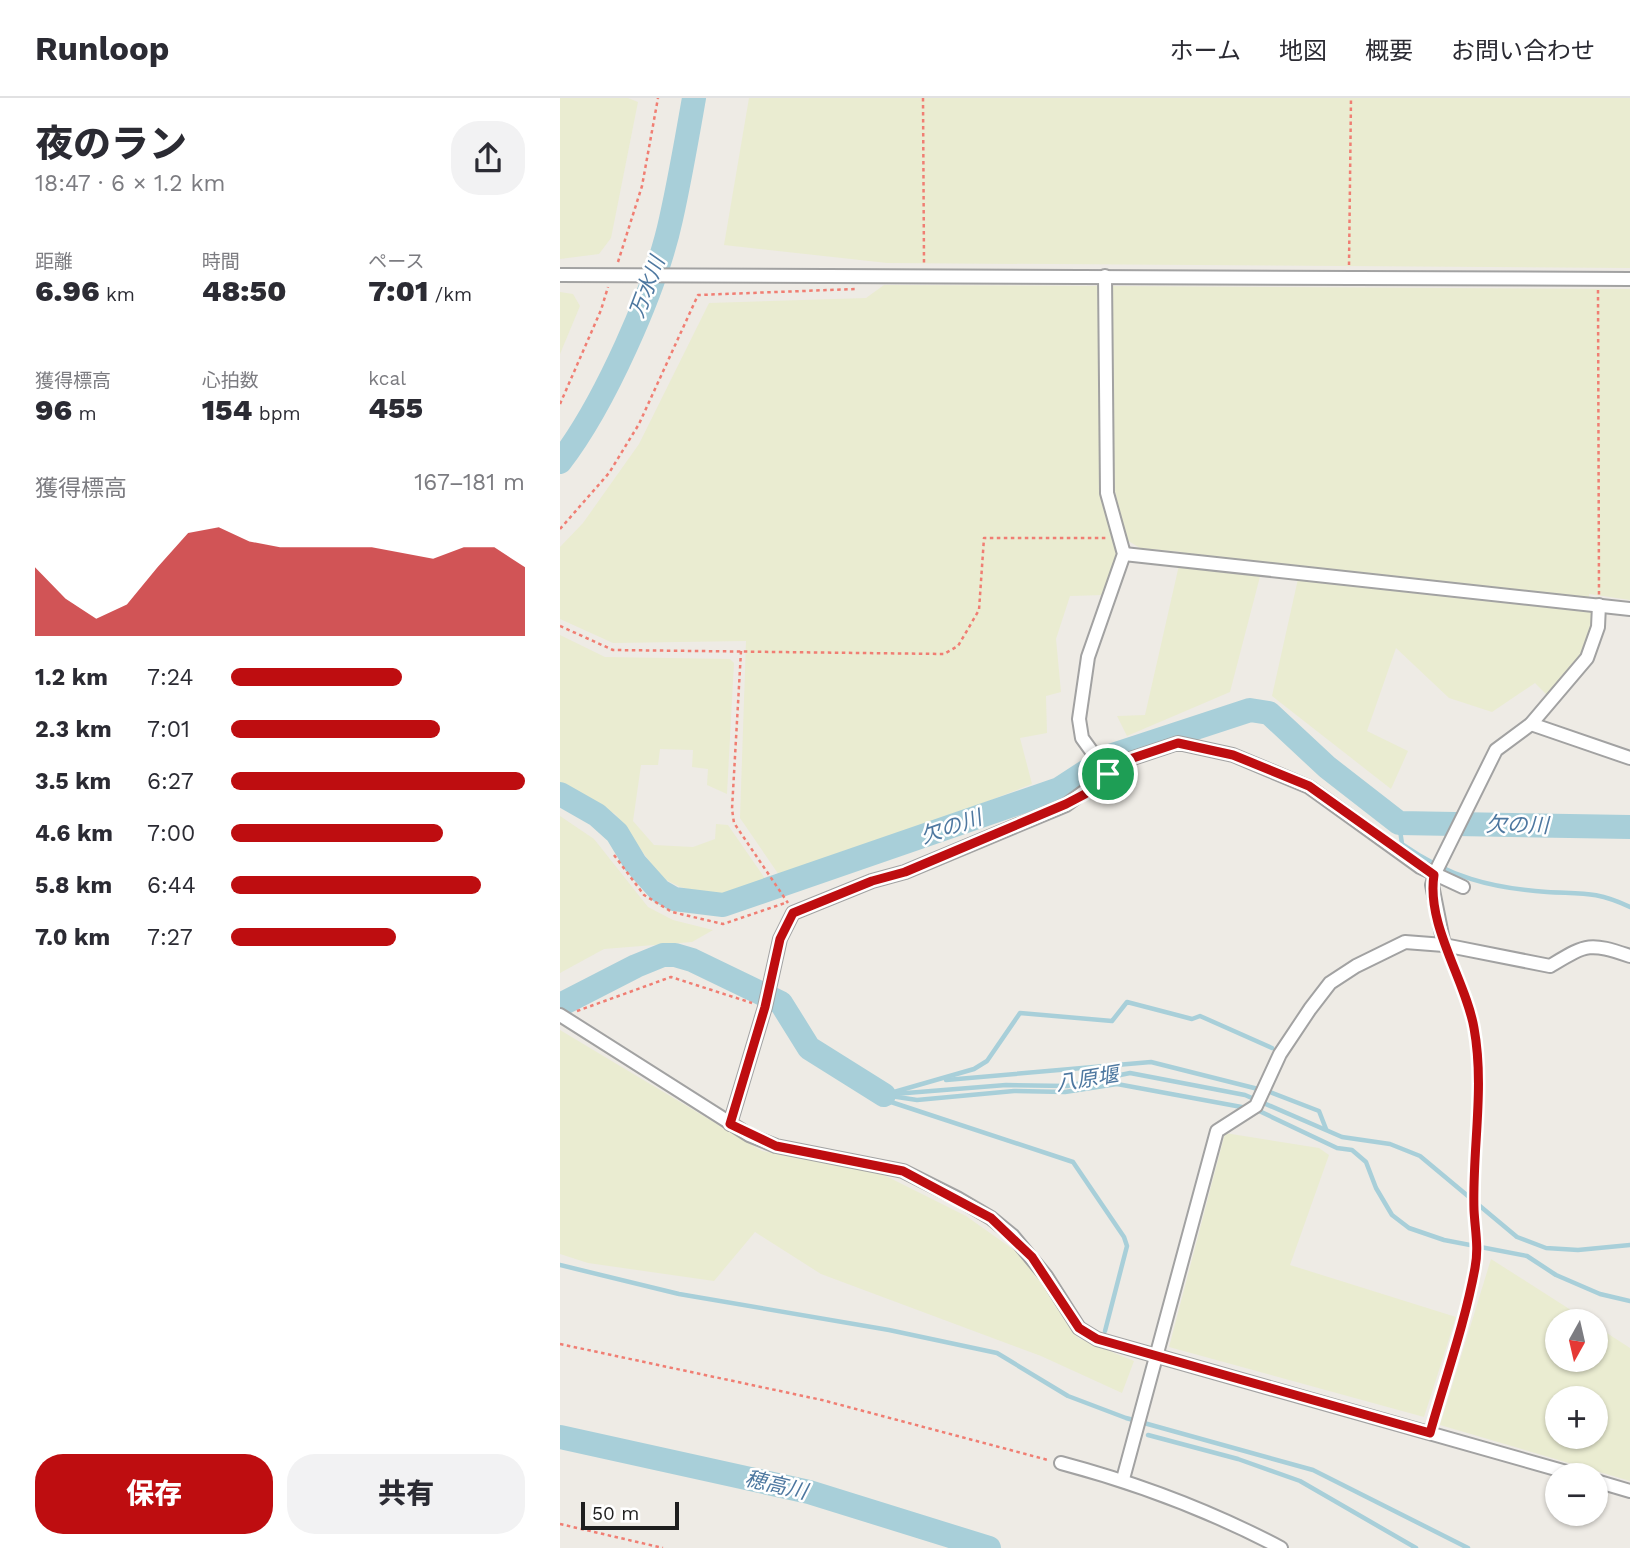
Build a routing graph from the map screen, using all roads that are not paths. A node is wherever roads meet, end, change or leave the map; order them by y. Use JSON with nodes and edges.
{"nodes":[{"id":1,"x":560,"y":275,"type":"edge"},
{"id":2,"x":1105,"y":276,"type":"junction"},
{"id":3,"x":1630,"y":279,"type":"edge"},
{"id":4,"x":1124,"y":554,"type":"junction"},
{"id":5,"x":1599,"y":605,"type":"junction"},
{"id":6,"x":1630,"y":609,"type":"edge"},
{"id":7,"x":1531,"y":724,"type":"junction"},
{"id":8,"x":1630,"y":758,"type":"edge"},
{"id":9,"x":1106,"y":772,"type":"junction"},
{"id":10,"x":1437,"y":869,"type":"junction"},
{"id":11,"x":1463,"y":887,"type":"dead end"},
{"id":12,"x":1444,"y":945,"type":"junction"},
{"id":13,"x":1630,"y":956,"type":"edge"},
{"id":14,"x":562,"y":1016,"type":"edge"},
{"id":15,"x":730,"y":1124,"type":"junction"},
{"id":16,"x":1156,"y":1356,"type":"junction"},
{"id":17,"x":1061,"y":1463,"type":"road end"},
{"id":18,"x":1545,"y":1466,"type":"edge"},
{"id":19,"x":1123,"y":1479,"type":"junction"},
{"id":20,"x":1608,"y":1485,"type":"edge"},
{"id":21,"x":1630,"y":1491,"type":"edge"},
{"id":22,"x":1281,"y":1548,"type":"edge"}],
"edges":[{"from":1,"to":2,"type":"street"},
{"from":2,"to":3,"type":"street"},
{"from":2,"to":4,"type":"street"},
{"from":4,"to":5,"type":"street"},
{"from":4,"to":9,"type":"street"},
{"from":5,"to":6,"type":"street"},
{"from":5,"to":7,"type":"street"},
{"from":7,"to":8,"type":"street"},
{"from":7,"to":10,"type":"street"},
{"from":9,"to":10,"type":"street"},
{"from":9,"to":15,"type":"street"},
{"from":10,"to":11,"type":"street"},
{"from":10,"to":12,"type":"street"},
{"from":12,"to":13,"type":"street"},
{"from":12,"to":16,"type":"street"},
{"from":14,"to":15,"type":"street"},
{"from":15,"to":16,"type":"street"},
{"from":16,"to":18,"type":"street"},
{"from":16,"to":19,"type":"street"},
{"from":17,"to":19,"type":"street"},
{"from":19,"to":22,"type":"street"},
{"from":20,"to":21,"type":"street"}]}
